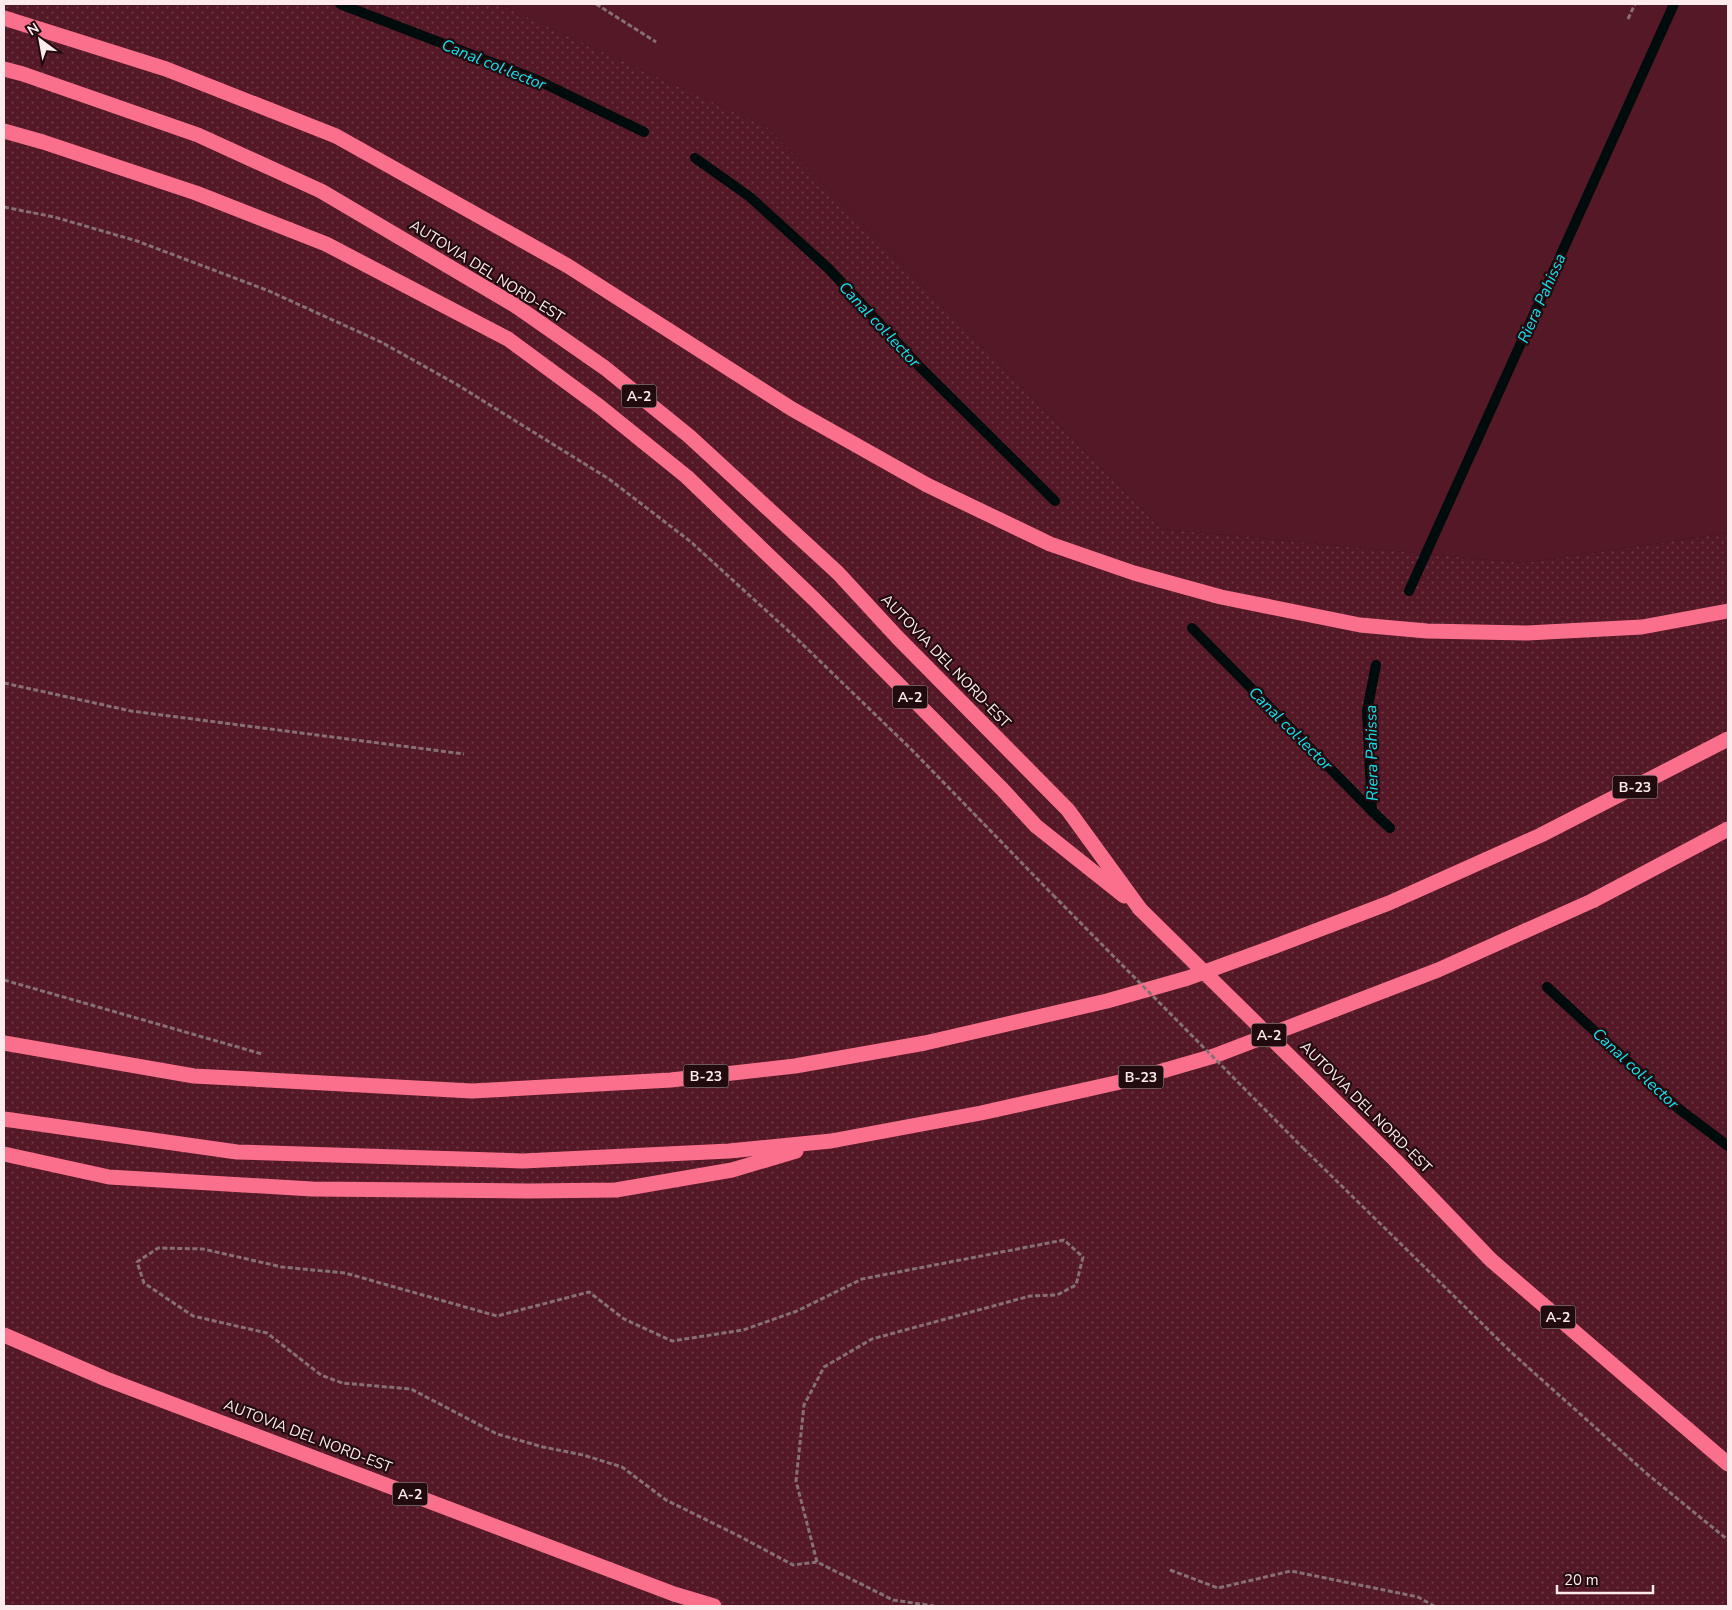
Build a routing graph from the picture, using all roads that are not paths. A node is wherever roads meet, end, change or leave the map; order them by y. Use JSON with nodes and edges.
{"nodes":[{"id":1,"x":4,"y":18,"type":"edge"},
{"id":2,"x":4,"y":69,"type":"edge"},
{"id":3,"x":4,"y":131,"type":"edge"},
{"id":4,"x":1728,"y":611,"type":"edge"},
{"id":5,"x":1728,"y":739,"type":"edge"},
{"id":6,"x":1728,"y":829,"type":"edge"},
{"id":7,"x":1140,"y":909,"type":"junction"},
{"id":8,"x":4,"y":1043,"type":"edge"},
{"id":9,"x":4,"y":1119,"type":"edge"},
{"id":10,"x":831,"y":1141,"type":"junction"},
{"id":11,"x":4,"y":1154,"type":"edge"},
{"id":12,"x":4,"y":1335,"type":"edge"},
{"id":13,"x":1728,"y":1464,"type":"edge"},
{"id":14,"x":714,"y":1606,"type":"edge"}],
"edges":[{"from":1,"to":4,"type":"highway"},
{"from":2,"to":7,"type":"highway","name":"AUTOVIA DEL NORD-EST","number":"A-2"},
{"from":3,"to":7,"type":"highway","number":"A-2"},
{"from":5,"to":8,"type":"highway","number":"B-23"},
{"from":6,"to":10,"type":"highway","number":"B-23"},
{"from":7,"to":13,"type":"highway","name":"AUTOVIA DEL NORD-EST","number":"A-2","bridge":true},
{"from":9,"to":10,"type":"highway","number":"B-23"},
{"from":10,"to":11,"type":"highway"},
{"from":12,"to":14,"type":"highway","name":"AUTOVIA DEL NORD-EST","number":"A-2"}]}
